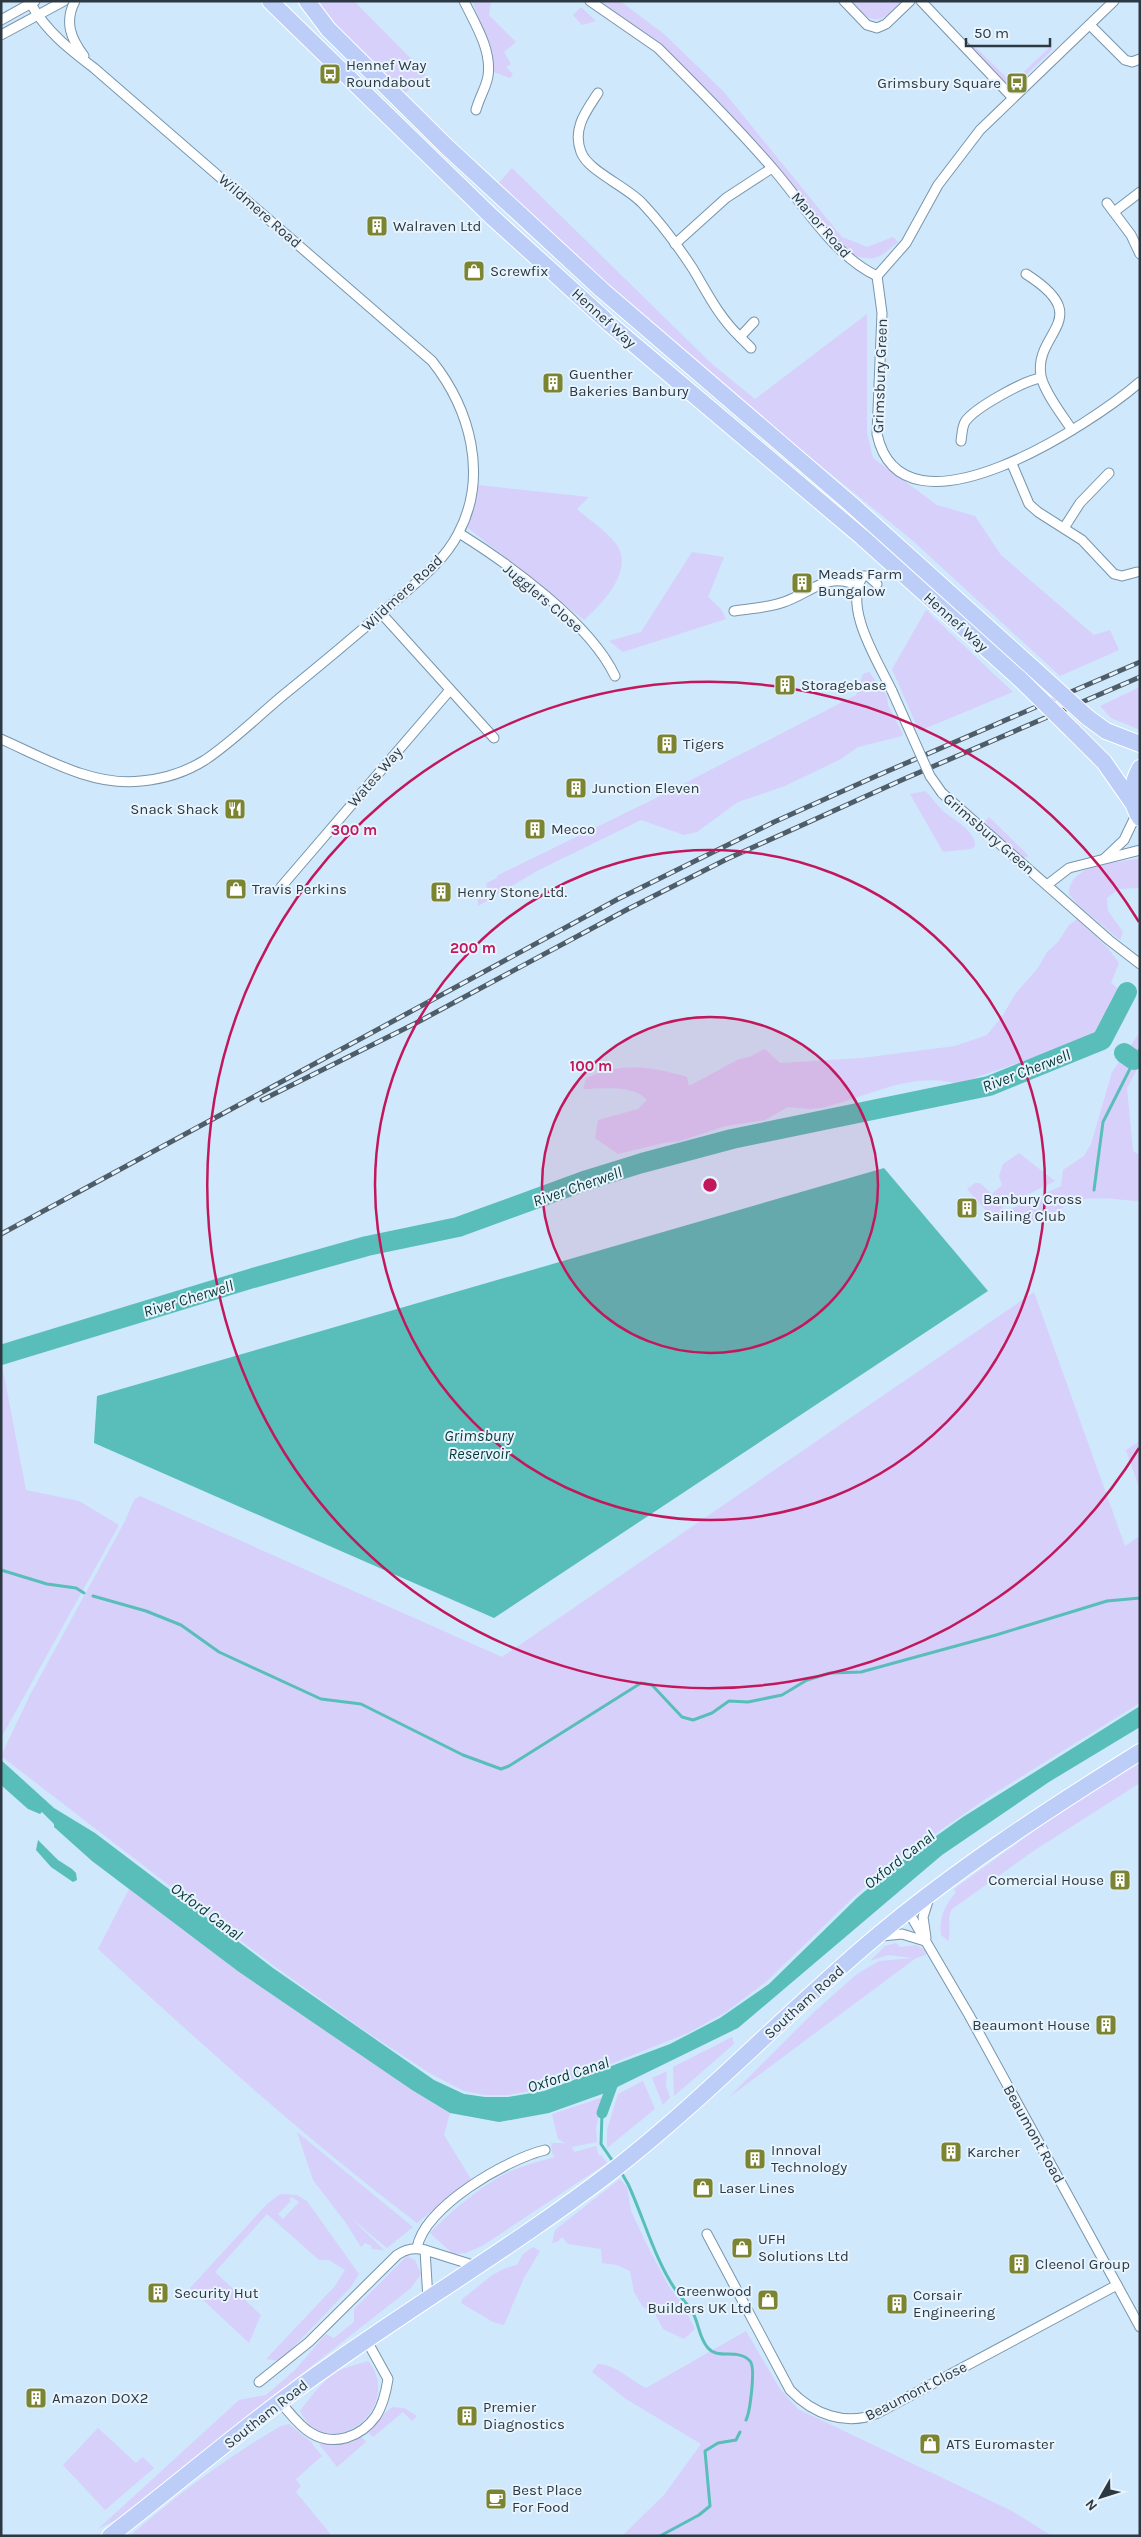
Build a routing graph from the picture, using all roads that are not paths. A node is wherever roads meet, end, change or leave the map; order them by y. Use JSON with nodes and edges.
{"nodes":[{"id":1,"x":64,"y":1,"type":"edge"},
{"id":2,"x":75,"y":1,"type":"edge"},
{"id":3,"x":270,"y":1,"type":"edge"},
{"id":4,"x":307,"y":1,"type":"edge"},
{"id":5,"x":464,"y":1,"type":"edge"},
{"id":6,"x":590,"y":1,"type":"edge"},
{"id":7,"x":844,"y":1,"type":"edge"},
{"id":8,"x":910,"y":1,"type":"edge"},
{"id":9,"x":921,"y":1,"type":"edge"},
{"id":10,"x":1114,"y":1,"type":"edge"},
{"id":11,"x":33,"y":2,"type":"edge"},
{"id":12,"x":38,"y":16,"type":"junction"},
{"id":13,"x":1,"y":20,"type":"edge"},
{"id":14,"x":1090,"y":25,"type":"junction"},
{"id":15,"x":1,"y":36,"type":"edge"},
{"id":16,"x":1140,"y":59,"type":"edge"},
{"id":17,"x":94,"y":68,"type":"junction"},
{"id":18,"x":598,"y":92,"type":"dead end"},
{"id":19,"x":1012,"y":97,"type":"junction"},
{"id":20,"x":476,"y":110,"type":"dead end"},
{"id":21,"x":772,"y":168,"type":"junction"},
{"id":22,"x":1140,"y":192,"type":"edge"},
{"id":23,"x":1107,"y":203,"type":"dead end"},
{"id":24,"x":1114,"y":212,"type":"junction"},
{"id":25,"x":675,"y":244,"type":"junction"},
{"id":26,"x":1140,"y":254,"type":"edge"},
{"id":27,"x":1026,"y":274,"type":"dead end"},
{"id":28,"x":877,"y":276,"type":"junction"},
{"id":29,"x":754,"y":322,"type":"dead end"},
{"id":30,"x":740,"y":337,"type":"junction"},
{"id":31,"x":751,"y":348,"type":"dead end"},
{"id":32,"x":1041,"y":378,"type":"junction"},
{"id":33,"x":1140,"y":382,"type":"edge"},
{"id":34,"x":1072,"y":430,"type":"junction"},
{"id":35,"x":960,"y":441,"type":"dead end"},
{"id":36,"x":1012,"y":464,"type":"junction"},
{"id":37,"x":1109,"y":473,"type":"dead end"},
{"id":38,"x":1064,"y":528,"type":"junction"},
{"id":39,"x":459,"y":533,"type":"junction"},
{"id":40,"x":1137,"y":572,"type":"dead end"},
{"id":41,"x":878,"y":584,"type":"dead end"},
{"id":42,"x":859,"y":586,"type":"junction"},
{"id":43,"x":734,"y":610,"type":"dead end"},
{"id":44,"x":381,"y":613,"type":"junction"},
{"id":45,"x":615,"y":676,"type":"dead end"},
{"id":46,"x":450,"y":690,"type":"junction"},
{"id":47,"x":494,"y":738,"type":"dead end"},
{"id":48,"x":1,"y":739,"type":"edge"},
{"id":49,"x":1140,"y":744,"type":"edge"},
{"id":50,"x":1140,"y":768,"type":"edge"},
{"id":51,"x":1137,"y":812,"type":"edge"},
{"id":52,"x":1140,"y":850,"type":"edge"},
{"id":53,"x":1105,"y":858,"type":"junction"},
{"id":54,"x":1047,"y":885,"type":"junction"},
{"id":55,"x":280,"y":887,"type":"dead end"},
{"id":56,"x":1137,"y":961,"type":"edge"},
{"id":57,"x":1140,"y":1752,"type":"edge"},
{"id":58,"x":932,"y":1892,"type":"junction"},
{"id":59,"x":908,"y":1911,"type":"junction"},
{"id":60,"x":872,"y":1940,"type":"junction"},
{"id":61,"x":927,"y":1943,"type":"junction"},
{"id":62,"x":545,"y":2150,"type":"dead end"},
{"id":63,"x":707,"y":2234,"type":"dead end"},
{"id":64,"x":421,"y":2249,"type":"junction"},
{"id":65,"x":479,"y":2267,"type":"junction"},
{"id":66,"x":1117,"y":2285,"type":"junction"},
{"id":67,"x":428,"y":2301,"type":"junction"},
{"id":68,"x":1140,"y":2327,"type":"edge"},
{"id":69,"x":367,"y":2341,"type":"junction"},
{"id":70,"x":259,"y":2382,"type":"dead end"},
{"id":71,"x":281,"y":2403,"type":"junction"},
{"id":72,"x":110,"y":2536,"type":"edge"}],
"edges":[{"from":1,"to":12,"type":"street"},
{"from":2,"to":17,"type":"street","name":"Wildmere Road"},
{"from":3,"to":51,"type":"highway","name":"Hennef Way","bridge":true},
{"from":4,"to":49,"type":"highway","name":"Hennef Way","bridge":true},
{"from":5,"to":20,"type":"street"},
{"from":6,"to":21,"type":"street","name":"Manor Road"},
{"from":7,"to":8,"type":"street"},
{"from":9,"to":19,"type":"street"},
{"from":10,"to":14,"type":"street"},
{"from":11,"to":12,"type":"street","name":"Wildmere Road"},
{"from":11,"to":13,"type":"street","name":"Wildmere Road"},
{"from":12,"to":15,"type":"street"},
{"from":12,"to":17,"type":"street","name":"Wildmere Road"},
{"from":14,"to":16,"type":"street"},
{"from":14,"to":19,"type":"street"},
{"from":17,"to":39,"type":"street","name":"Wildmere Road"},
{"from":18,"to":25,"type":"street"},
{"from":19,"to":28,"type":"street"},
{"from":21,"to":25,"type":"street"},
{"from":21,"to":28,"type":"street","name":"Manor Road"},
{"from":22,"to":24,"type":"street"},
{"from":23,"to":24,"type":"street"},
{"from":24,"to":26,"type":"street"},
{"from":25,"to":30,"type":"street"},
{"from":27,"to":32,"type":"street"},
{"from":28,"to":36,"type":"street","name":"Grimsbury Green"},
{"from":29,"to":30,"type":"street"},
{"from":30,"to":31,"type":"street"},
{"from":32,"to":34,"type":"street"},
{"from":32,"to":35,"type":"street"},
{"from":33,"to":34,"type":"street","name":"Grimsbury Green"},
{"from":34,"to":36,"type":"street","name":"Grimsbury Green"},
{"from":36,"to":38,"type":"street"},
{"from":37,"to":38,"type":"street"},
{"from":38,"to":40,"type":"street"},
{"from":39,"to":44,"type":"street","name":"Wildmere Road"},
{"from":39,"to":45,"type":"street","name":"Jugglers Close"},
{"from":41,"to":42,"type":"street"},
{"from":42,"to":43,"type":"street"},
{"from":42,"to":54,"type":"street","name":"Grimsbury Green","bridge":true},
{"from":44,"to":46,"type":"street"},
{"from":44,"to":48,"type":"street","name":"Wildmere Road"},
{"from":46,"to":47,"type":"street"},
{"from":46,"to":55,"type":"street","name":"Wates Way"},
{"from":50,"to":51,"type":"highway"},
{"from":51,"to":53,"type":"street","name":"Grimsbury Green"},
{"from":52,"to":53,"type":"street","name":"Grimsbury Green"},
{"from":53,"to":54,"type":"street","name":"Grimsbury Green"},
{"from":54,"to":56,"type":"street","name":"Grimsbury Green"},
{"from":57,"to":58,"type":"highway","name":"Southam Road"},
{"from":58,"to":59,"type":"highway","name":"Southam Road"},
{"from":58,"to":61,"type":"street","name":"Beaumont Road"},
{"from":59,"to":60,"type":"highway","name":"Southam Road"},
{"from":59,"to":61,"type":"street","name":"Beaumont Road"},
{"from":60,"to":61,"type":"street"},
{"from":60,"to":65,"type":"highway","name":"Southam Road"},
{"from":61,"to":66,"type":"street","name":"Beaumont Road"},
{"from":62,"to":64,"type":"street"},
{"from":63,"to":66,"type":"street","name":"Beaumont Close"},
{"from":64,"to":65,"type":"street"},
{"from":64,"to":67,"type":"street"},
{"from":64,"to":70,"type":"street","name":"Southam Road"},
{"from":65,"to":67,"type":"highway","name":"Southam Road"},
{"from":66,"to":68,"type":"street","name":"Beaumont Road"},
{"from":67,"to":69,"type":"highway","name":"Southam Road"},
{"from":69,"to":71,"type":"highway","name":"Southam Road"},
{"from":69,"to":71,"type":"street"},
{"from":71,"to":72,"type":"highway","name":"Southam Road"}]}
